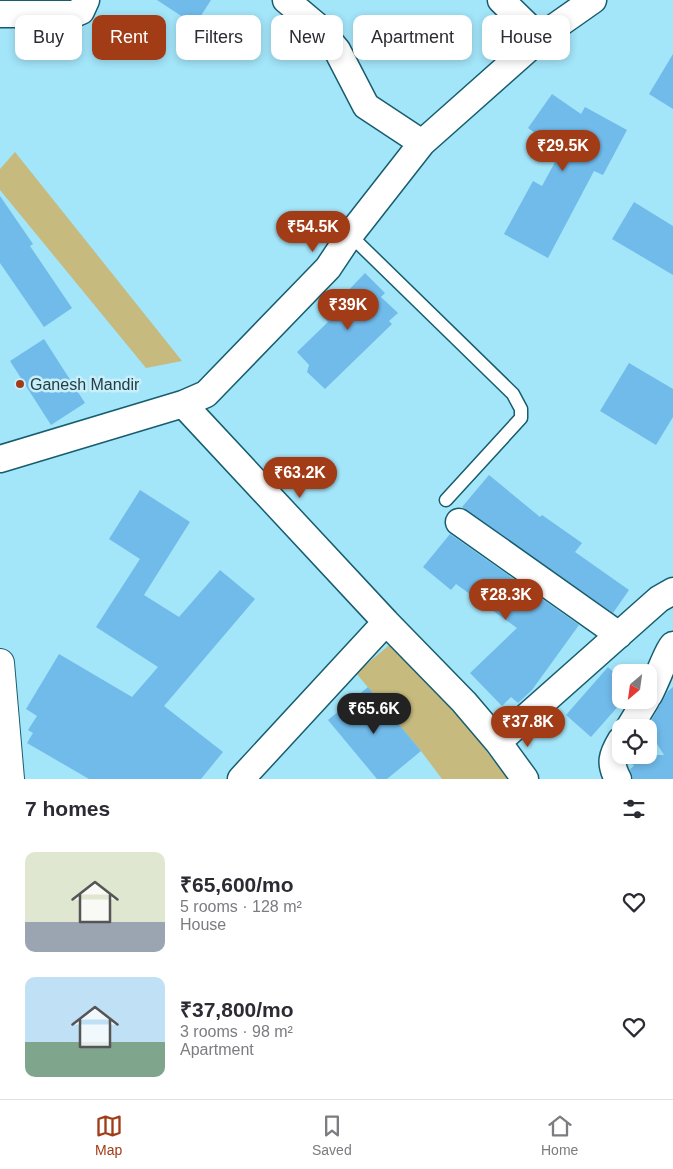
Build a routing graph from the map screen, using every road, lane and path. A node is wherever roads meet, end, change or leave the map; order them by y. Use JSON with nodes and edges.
{"nodes":[{"id":1,"x":86,"y":0,"type":"edge"},
{"id":2,"x":286,"y":0,"type":"edge"},
{"id":3,"x":592,"y":0,"type":"edge"},
{"id":4,"x":513,"y":4,"type":"edge"},
{"id":5,"x":0,"y":14,"type":"edge"},
{"id":6,"x":522,"y":15,"type":"edge"},
{"id":7,"x":570,"y":16,"type":"edge"},
{"id":8,"x":515,"y":60,"type":"edge"},
{"id":9,"x":422,"y":143,"type":"junction"},
{"id":10,"x":350,"y":235,"type":"junction"},
{"id":11,"x":183,"y":404,"type":"junction"},
{"id":12,"x":0,"y":459,"type":"edge"},
{"id":13,"x":452,"y":511,"type":"joint"},
{"id":14,"x":673,"y":592,"type":"edge"},
{"id":15,"x":386,"y":622,"type":"junction"},
{"id":16,"x":619,"y":635,"type":"junction"},
{"id":17,"x":673,"y":645,"type":"edge"},
{"id":18,"x":0,"y":663,"type":"edge"},
{"id":19,"x":658,"y":678,"type":"edge"},
{"id":20,"x":498,"y":742,"type":"junction"},
{"id":21,"x":612,"y":764,"type":"edge"},
{"id":22,"x":10,"y":779,"type":"edge"},
{"id":23,"x":241,"y":779,"type":"edge"},
{"id":24,"x":525,"y":779,"type":"edge"},
{"id":25,"x":618,"y":779,"type":"edge"}],
"edges":[{"from":1,"to":5,"type":"street"},
{"from":2,"to":9,"type":"street"},
{"from":3,"to":7,"type":"street"},
{"from":4,"to":6,"type":"street"},
{"from":8,"to":9,"type":"street"},
{"from":9,"to":10,"type":"street"},
{"from":10,"to":11,"type":"street"},
{"from":10,"to":13,"type":"lane"},
{"from":11,"to":12,"type":"street"},
{"from":11,"to":15,"type":"street"},
{"from":13,"to":16,"type":"street"},
{"from":14,"to":16,"type":"street"},
{"from":15,"to":20,"type":"street"},
{"from":15,"to":23,"type":"street"},
{"from":16,"to":20,"type":"street"},
{"from":17,"to":19,"type":"street"},
{"from":18,"to":22,"type":"street"},
{"from":20,"to":24,"type":"street"},
{"from":21,"to":25,"type":"street"}]}
